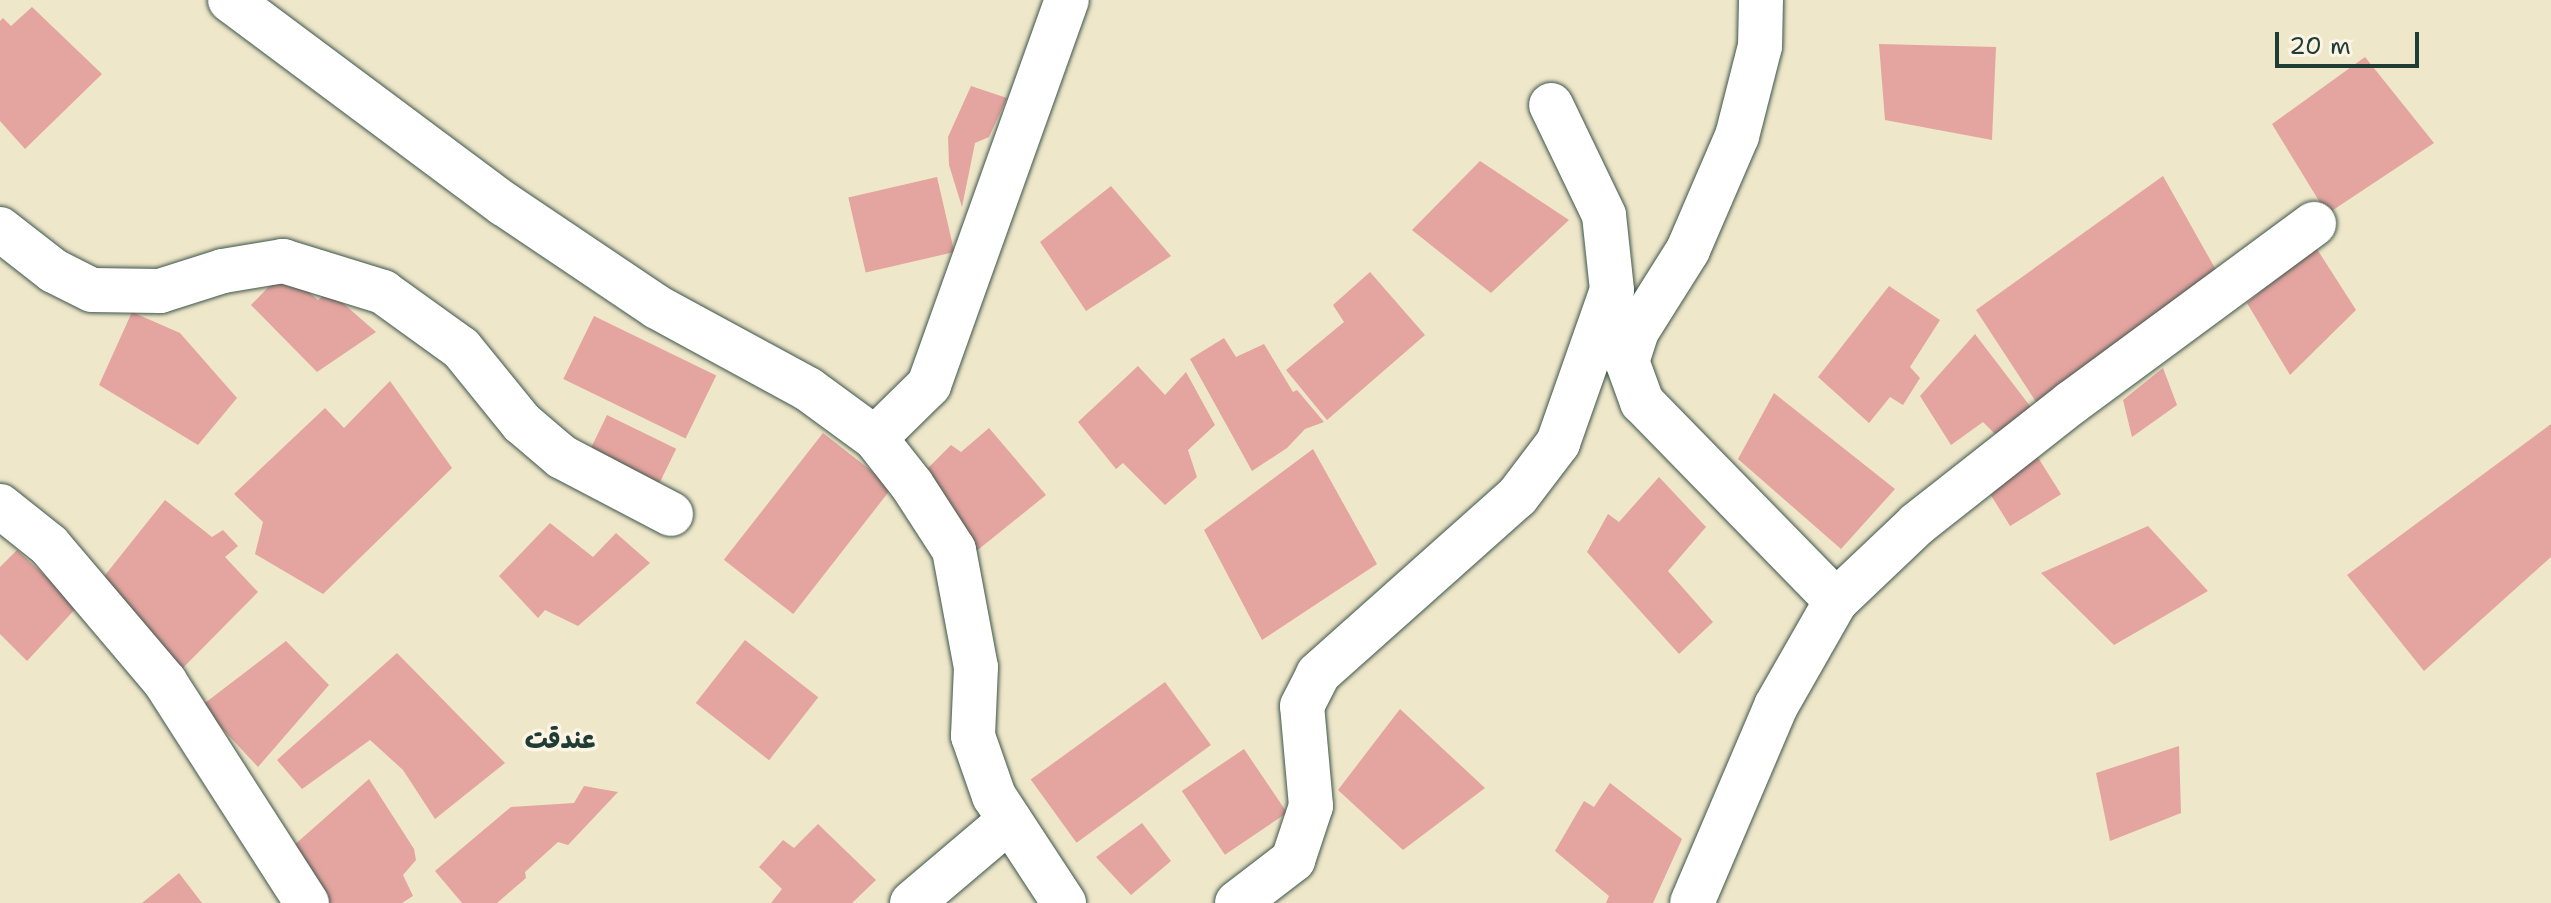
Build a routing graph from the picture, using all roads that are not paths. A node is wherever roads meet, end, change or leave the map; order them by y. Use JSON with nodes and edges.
{"nodes":[{"id":1,"x":230,"y":0,"type":"edge"},
{"id":2,"x":1067,"y":0,"type":"edge"},
{"id":3,"x":1761,"y":0,"type":"edge"},
{"id":4,"x":1551,"y":105,"type":"dead end"},
{"id":5,"x":2314,"y":224,"type":"dead end"},
{"id":6,"x":0,"y":229,"type":"edge"},
{"id":7,"x":875,"y":438,"type":"junction"},
{"id":8,"x":0,"y":506,"type":"edge"},
{"id":9,"x":671,"y":514,"type":"dead end"},
{"id":10,"x":1836,"y":601,"type":"junction"},
{"id":11,"x":1010,"y":820,"type":"junction"},
{"id":12,"x":307,"y":903,"type":"edge"},
{"id":13,"x":912,"y":903,"type":"edge"},
{"id":14,"x":1064,"y":903,"type":"edge"},
{"id":15,"x":1237,"y":903,"type":"edge"},
{"id":16,"x":1692,"y":903,"type":"edge"}],
"edges":[{"from":1,"to":7,"type":"street"},
{"from":2,"to":7,"type":"street"},
{"from":3,"to":10,"type":"street"},
{"from":4,"to":15,"type":"street"},
{"from":5,"to":10,"type":"street"},
{"from":6,"to":9,"type":"street"},
{"from":7,"to":11,"type":"street"},
{"from":8,"to":12,"type":"street"},
{"from":10,"to":16,"type":"street"},
{"from":11,"to":13,"type":"street"},
{"from":11,"to":14,"type":"street"}]}
